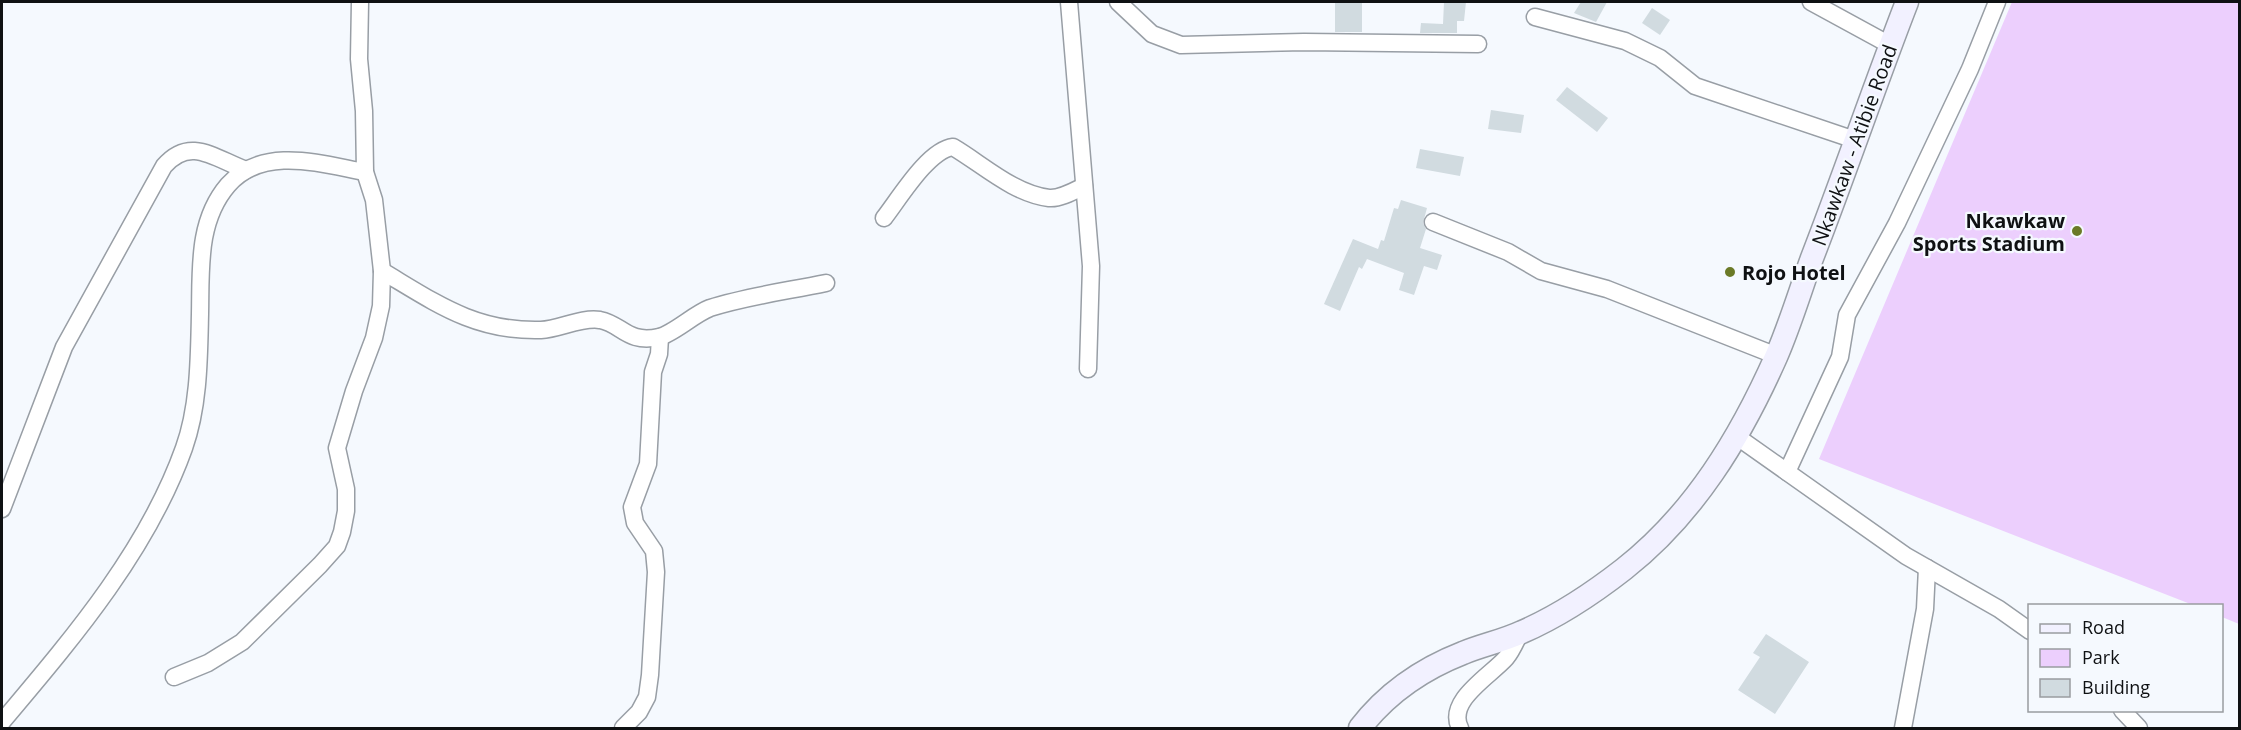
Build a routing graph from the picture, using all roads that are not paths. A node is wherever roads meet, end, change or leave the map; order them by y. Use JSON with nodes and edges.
{"nodes":[{"id":1,"x":360,"y":2,"type":"edge"},
{"id":2,"x":1069,"y":2,"type":"edge"},
{"id":3,"x":1118,"y":2,"type":"edge"},
{"id":4,"x":1811,"y":2,"type":"edge"},
{"id":5,"x":1907,"y":2,"type":"edge"},
{"id":6,"x":1997,"y":2,"type":"edge"},
{"id":7,"x":1535,"y":17,"type":"dead end"},
{"id":8,"x":1478,"y":44,"type":"dead end"},
{"id":9,"x":1890,"y":45,"type":"junction"},
{"id":10,"x":1855,"y":140,"type":"junction"},
{"id":11,"x":246,"y":170,"type":"junction"},
{"id":12,"x":365,"y":172,"type":"junction"},
{"id":13,"x":1084,"y":186,"type":"junction"},
{"id":14,"x":884,"y":218,"type":"dead end"},
{"id":15,"x":1433,"y":222,"type":"dead end"},
{"id":16,"x":382,"y":271,"type":"junction"},
{"id":17,"x":826,"y":283,"type":"dead end"},
{"id":18,"x":660,"y":337,"type":"junction"},
{"id":19,"x":1777,"y":356,"type":"junction"},
{"id":20,"x":1088,"y":369,"type":"dead end"},
{"id":21,"x":1736,"y":436,"type":"junction"},
{"id":22,"x":1787,"y":472,"type":"junction"},
{"id":23,"x":2,"y":509,"type":"edge"},
{"id":24,"x":1927,"y":568,"type":"junction"},
{"id":25,"x":2028,"y":630,"type":"edge"},
{"id":26,"x":1520,"y":633,"type":"junction"},
{"id":27,"x":174,"y":677,"type":"dead end"},
{"id":28,"x":2123,"y":712,"type":"edge"},
{"id":29,"x":2,"y":722,"type":"edge"},
{"id":30,"x":623,"y":729,"type":"edge"},
{"id":31,"x":1360,"y":729,"type":"edge"},
{"id":32,"x":1460,"y":729,"type":"edge"},
{"id":33,"x":1903,"y":729,"type":"edge"},
{"id":34,"x":2139,"y":729,"type":"edge"}],
"edges":[{"from":1,"to":12,"type":"street"},
{"from":2,"to":13,"type":"street"},
{"from":3,"to":8,"type":"street"},
{"from":4,"to":9,"type":"street"},
{"from":5,"to":9,"type":"main road","name":"Nkawkaw - Atibie Road"},
{"from":6,"to":22,"type":"street"},
{"from":7,"to":10,"type":"street"},
{"from":9,"to":10,"type":"main road","name":"Nkawkaw - Atibie Road"},
{"from":10,"to":19,"type":"main road","name":"Nkawkaw - Atibie Road"},
{"from":11,"to":12,"type":"street"},
{"from":11,"to":23,"type":"street"},
{"from":11,"to":29,"type":"street"},
{"from":12,"to":16,"type":"street"},
{"from":13,"to":14,"type":"street"},
{"from":13,"to":20,"type":"street"},
{"from":15,"to":19,"type":"street"},
{"from":16,"to":18,"type":"street"},
{"from":16,"to":27,"type":"street"},
{"from":17,"to":18,"type":"street"},
{"from":18,"to":30,"type":"street"},
{"from":19,"to":21,"type":"main road","name":"Nkawkaw - Atibie Road"},
{"from":21,"to":22,"type":"street"},
{"from":21,"to":26,"type":"main road","name":"Nkawkaw - Atibie Road"},
{"from":22,"to":24,"type":"street"},
{"from":24,"to":25,"type":"street"},
{"from":24,"to":33,"type":"street"},
{"from":26,"to":31,"type":"main road","name":"Nkawkaw - Atibie Road"},
{"from":26,"to":32,"type":"street"},
{"from":28,"to":34,"type":"street"}]}
